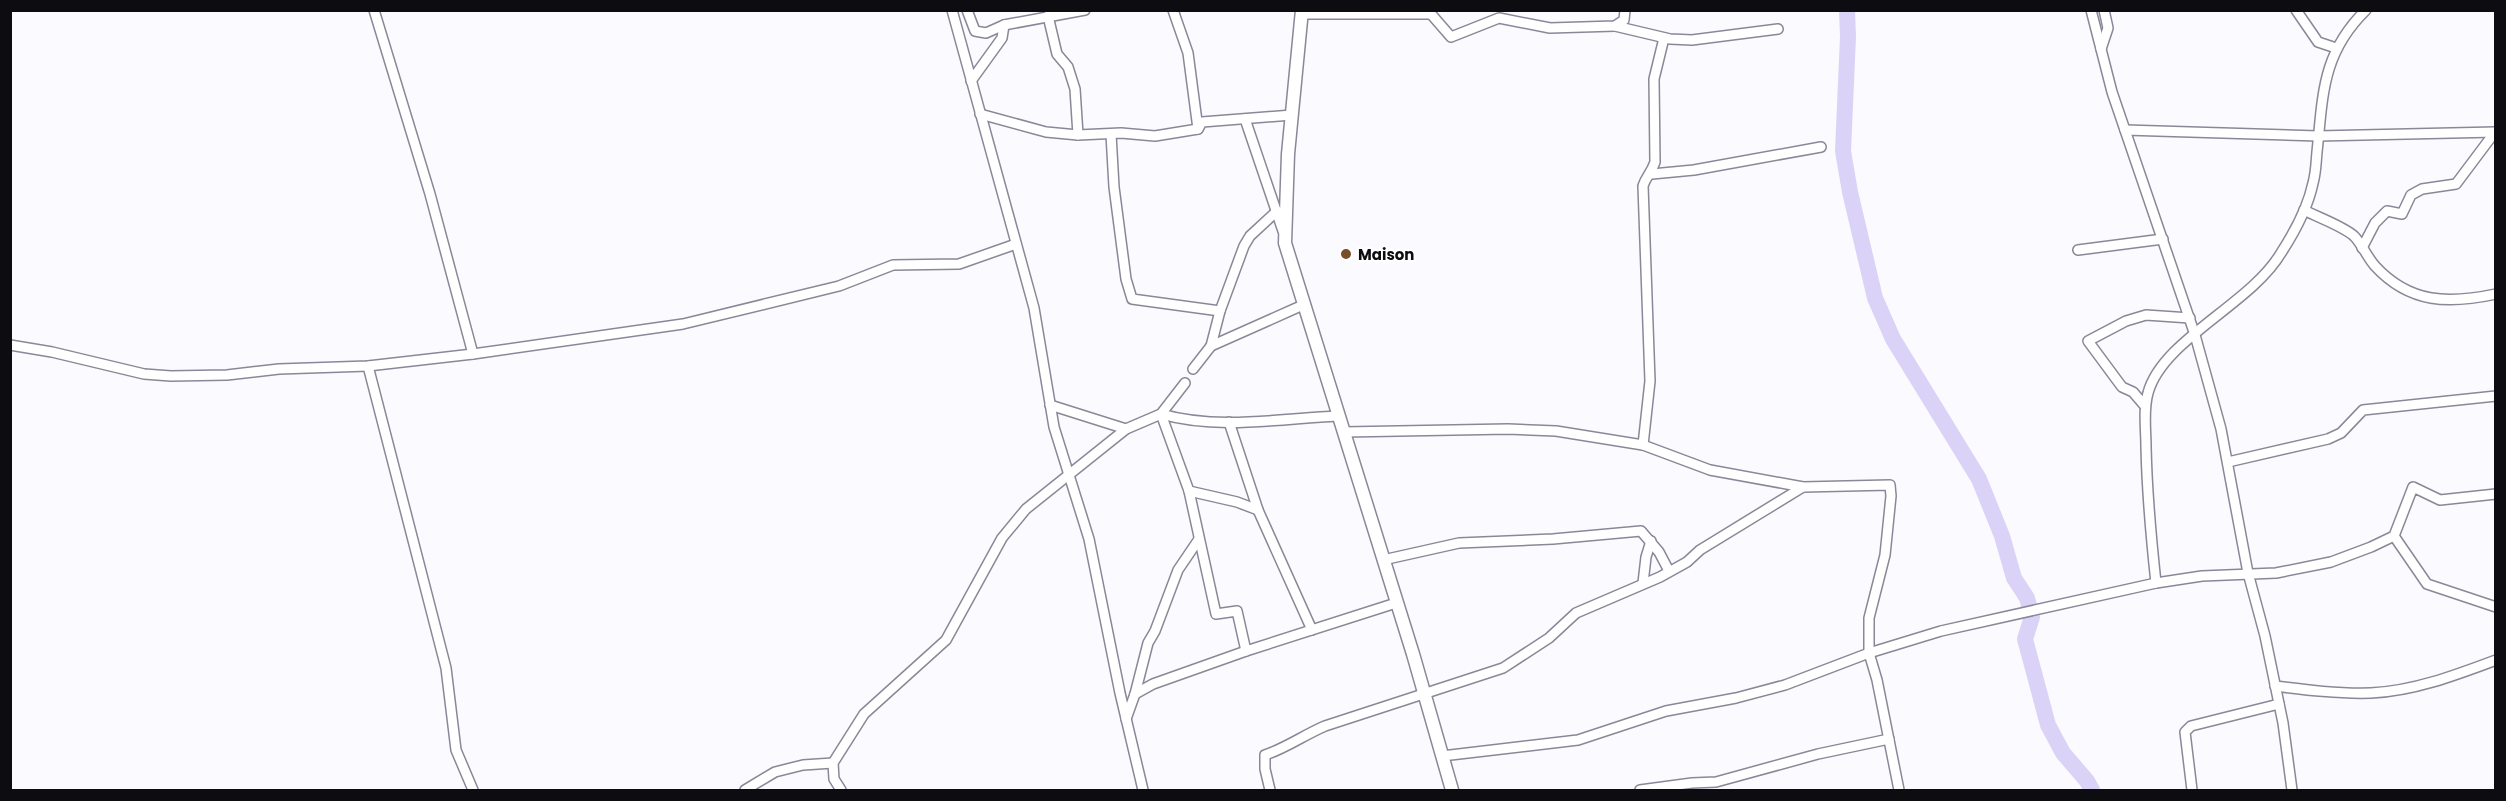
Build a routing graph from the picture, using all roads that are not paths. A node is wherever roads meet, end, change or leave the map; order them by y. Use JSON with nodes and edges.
{"nodes":[{"id":1,"x":374,"y":10,"type":"edge"},
{"id":2,"x":952,"y":10,"type":"edge"},
{"id":3,"x":967,"y":10,"type":"edge"},
{"id":4,"x":1085,"y":10,"type":"edge"},
{"id":5,"x":1173,"y":10,"type":"edge"},
{"id":6,"x":1625,"y":10,"type":"edge"},
{"id":7,"x":2091,"y":10,"type":"edge"},
{"id":8,"x":2104,"y":10,"type":"edge"},
{"id":9,"x":2296,"y":10,"type":"edge"},
{"id":10,"x":2366,"y":10,"type":"edge"},
{"id":11,"x":1302,"y":12,"type":"edge"},
{"id":12,"x":1405,"y":12,"type":"edge"},
{"id":13,"x":1051,"y":14,"type":"edge"},
{"id":14,"x":1004,"y":25,"type":"junction"},
{"id":15,"x":1615,"y":26,"type":"junction"},
{"id":16,"x":1778,"y":28,"type":"dead end"},
{"id":17,"x":1664,"y":38,"type":"junction"},
{"id":18,"x":2336,"y":48,"type":"junction"},
{"id":19,"x":2100,"y":50,"type":"junction"},
{"id":20,"x":971,"y":81,"type":"junction"},
{"id":21,"x":980,"y":114,"type":"junction"},
{"id":22,"x":1292,"y":115,"type":"junction"},
{"id":23,"x":1245,"y":119,"type":"junction"},
{"id":24,"x":1198,"y":129,"type":"junction"},
{"id":25,"x":2125,"y":130,"type":"junction"},
{"id":26,"x":2495,"y":132,"type":"edge"},
{"id":27,"x":1111,"y":134,"type":"junction"},
{"id":28,"x":1078,"y":135,"type":"junction"},
{"id":29,"x":2319,"y":136,"type":"junction"},
{"id":30,"x":1821,"y":147,"type":"dead end"},
{"id":31,"x":1652,"y":174,"type":"junction"},
{"id":32,"x":2304,"y":210,"type":"junction"},
{"id":33,"x":1277,"y":212,"type":"junction"},
{"id":34,"x":1284,"y":232,"type":"junction"},
{"id":35,"x":2163,"y":239,"type":"junction"},
{"id":36,"x":1016,"y":244,"type":"junction"},
{"id":37,"x":2362,"y":248,"type":"junction"},
{"id":38,"x":2078,"y":250,"type":"dead end"},
{"id":39,"x":2496,"y":294,"type":"edge"},
{"id":40,"x":1303,"y":305,"type":"junction"},
{"id":41,"x":1220,"y":311,"type":"junction"},
{"id":42,"x":2190,"y":318,"type":"junction"},
{"id":43,"x":2196,"y":335,"type":"junction"},
{"id":44,"x":10,"y":345,"type":"edge"},
{"id":45,"x":1211,"y":346,"type":"junction"},
{"id":46,"x":473,"y":354,"type":"junction"},
{"id":47,"x":368,"y":366,"type":"junction"},
{"id":48,"x":1193,"y":369,"type":"dead end"},
{"id":49,"x":1185,"y":383,"type":"dead end"},
{"id":50,"x":2496,"y":396,"type":"edge"},
{"id":51,"x":1050,"y":405,"type":"junction"},
{"id":52,"x":2145,"y":406,"type":"junction"},
{"id":53,"x":1161,"y":414,"type":"junction"},
{"id":54,"x":1337,"y":416,"type":"junction"},
{"id":55,"x":1229,"y":422,"type":"junction"},
{"id":56,"x":1126,"y":429,"type":"junction"},
{"id":57,"x":1344,"y":432,"type":"junction"},
{"id":58,"x":1642,"y":446,"type":"junction"},
{"id":59,"x":2228,"y":462,"type":"junction"},
{"id":60,"x":1069,"y":474,"type":"junction"},
{"id":61,"x":1803,"y":487,"type":"junction"},
{"id":62,"x":1189,"y":491,"type":"junction"},
{"id":63,"x":2496,"y":494,"type":"edge"},
{"id":64,"x":1258,"y":510,"type":"junction"},
{"id":65,"x":2394,"y":536,"type":"junction"},
{"id":66,"x":1199,"y":539,"type":"junction"},
{"id":67,"x":1651,"y":541,"type":"junction"},
{"id":68,"x":1383,"y":560,"type":"junction"},
{"id":69,"x":1669,"y":571,"type":"junction"},
{"id":70,"x":2248,"y":573,"type":"junction"},
{"id":71,"x":1643,"y":583,"type":"junction"},
{"id":72,"x":2156,"y":583,"type":"junction"},
{"id":73,"x":1396,"y":603,"type":"junction"},
{"id":74,"x":2496,"y":607,"type":"edge"},
{"id":75,"x":1312,"y":630,"type":"junction"},
{"id":76,"x":1246,"y":651,"type":"junction"},
{"id":77,"x":1869,"y":653,"type":"junction"},
{"id":78,"x":2496,"y":660,"type":"edge"},
{"id":79,"x":2275,"y":686,"type":"junction"},
{"id":80,"x":1424,"y":693,"type":"junction"},
{"id":81,"x":1135,"y":694,"type":"junction"},
{"id":82,"x":2279,"y":704,"type":"junction"},
{"id":83,"x":1126,"y":718,"type":"junction"},
{"id":84,"x":1888,"y":739,"type":"junction"},
{"id":85,"x":1442,"y":756,"type":"junction"},
{"id":86,"x":833,"y":763,"type":"junction"},
{"id":87,"x":1717,"y":786,"type":"edge"},
{"id":88,"x":473,"y":790,"type":"edge"},
{"id":89,"x":745,"y":790,"type":"edge"},
{"id":90,"x":841,"y":790,"type":"edge"},
{"id":91,"x":1143,"y":790,"type":"edge"},
{"id":92,"x":1270,"y":790,"type":"edge"},
{"id":93,"x":1452,"y":790,"type":"edge"},
{"id":94,"x":1640,"y":790,"type":"edge"},
{"id":95,"x":1899,"y":790,"type":"edge"},
{"id":96,"x":2192,"y":790,"type":"edge"},
{"id":97,"x":2292,"y":790,"type":"edge"}],
"edges":[{"from":1,"to":46,"type":"street"},
{"from":2,"to":20,"type":"street"},
{"from":3,"to":14,"type":"street"},
{"from":4,"to":13,"type":"street"},
{"from":5,"to":24,"type":"street"},
{"from":6,"to":15,"type":"street"},
{"from":7,"to":19,"type":"street"},
{"from":8,"to":19,"type":"street"},
{"from":9,"to":18,"type":"street"},
{"from":10,"to":18,"type":"street"},
{"from":11,"to":12,"type":"street"},
{"from":11,"to":22,"type":"street"},
{"from":12,"to":15,"type":"street"},
{"from":13,"to":14,"type":"street"},
{"from":13,"to":28,"type":"street"},
{"from":14,"to":20,"type":"street"},
{"from":15,"to":17,"type":"street"},
{"from":16,"to":17,"type":"street"},
{"from":17,"to":31,"type":"street"},
{"from":18,"to":29,"type":"street"},
{"from":19,"to":25,"type":"street"},
{"from":20,"to":21,"type":"street"},
{"from":21,"to":28,"type":"street"},
{"from":21,"to":36,"type":"street"},
{"from":22,"to":23,"type":"street"},
{"from":22,"to":34,"type":"street"},
{"from":23,"to":24,"type":"street"},
{"from":23,"to":33,"type":"street"},
{"from":24,"to":27,"type":"street"},
{"from":25,"to":29,"type":"street"},
{"from":25,"to":35,"type":"street"},
{"from":26,"to":29,"type":"street"},
{"from":26,"to":37,"type":"street"},
{"from":27,"to":28,"type":"street"},
{"from":27,"to":41,"type":"street"},
{"from":29,"to":32,"type":"street"},
{"from":30,"to":31,"type":"street"},
{"from":31,"to":58,"type":"street"},
{"from":32,"to":37,"type":"street"},
{"from":32,"to":43,"type":"street"},
{"from":33,"to":34,"type":"street"},
{"from":33,"to":41,"type":"street"},
{"from":34,"to":40,"type":"street"},
{"from":35,"to":38,"type":"street"},
{"from":35,"to":42,"type":"street"},
{"from":36,"to":46,"type":"street"},
{"from":36,"to":51,"type":"street"},
{"from":37,"to":39,"type":"street"},
{"from":40,"to":45,"type":"street"},
{"from":40,"to":54,"type":"street"},
{"from":41,"to":45,"type":"street"},
{"from":42,"to":43,"type":"street"},
{"from":42,"to":52,"type":"street"},
{"from":43,"to":52,"type":"street"},
{"from":43,"to":59,"type":"street"},
{"from":44,"to":47,"type":"street"},
{"from":45,"to":48,"type":"street"},
{"from":46,"to":47,"type":"street"},
{"from":47,"to":88,"type":"street"},
{"from":49,"to":53,"type":"street"},
{"from":50,"to":59,"type":"street"},
{"from":51,"to":56,"type":"street"},
{"from":51,"to":60,"type":"street"},
{"from":52,"to":72,"type":"street"},
{"from":53,"to":55,"type":"street"},
{"from":53,"to":56,"type":"street"},
{"from":53,"to":62,"type":"street"},
{"from":54,"to":55,"type":"street"},
{"from":54,"to":57,"type":"street"},
{"from":55,"to":64,"type":"street"},
{"from":56,"to":60,"type":"street"},
{"from":57,"to":58,"type":"street"},
{"from":57,"to":68,"type":"street"},
{"from":58,"to":61,"type":"street"},
{"from":59,"to":70,"type":"street"},
{"from":60,"to":83,"type":"street"},
{"from":60,"to":86,"type":"street"},
{"from":61,"to":69,"type":"street"},
{"from":61,"to":77,"type":"street"},
{"from":62,"to":64,"type":"street"},
{"from":62,"to":66,"type":"street"},
{"from":63,"to":65,"type":"street"},
{"from":64,"to":75,"type":"street"},
{"from":65,"to":70,"type":"street"},
{"from":65,"to":74,"type":"street"},
{"from":66,"to":76,"type":"street"},
{"from":66,"to":81,"type":"street"},
{"from":67,"to":68,"type":"street"},
{"from":67,"to":69,"type":"street"},
{"from":67,"to":71,"type":"street"},
{"from":68,"to":73,"type":"street"},
{"from":69,"to":71,"type":"street"},
{"from":70,"to":72,"type":"street"},
{"from":70,"to":79,"type":"street"},
{"from":71,"to":80,"type":"street"},
{"from":72,"to":77,"type":"street"},
{"from":73,"to":75,"type":"street"},
{"from":73,"to":80,"type":"street"},
{"from":75,"to":76,"type":"street"},
{"from":76,"to":81,"type":"street"},
{"from":77,"to":84,"type":"street"},
{"from":77,"to":85,"type":"street"},
{"from":78,"to":79,"type":"street"},
{"from":79,"to":82,"type":"street"},
{"from":80,"to":85,"type":"street"},
{"from":80,"to":92,"type":"street"},
{"from":81,"to":83,"type":"street"},
{"from":82,"to":96,"type":"street"},
{"from":82,"to":97,"type":"street"},
{"from":83,"to":91,"type":"street"},
{"from":84,"to":87,"type":"street"},
{"from":84,"to":95,"type":"street"},
{"from":85,"to":93,"type":"street"},
{"from":86,"to":89,"type":"street"},
{"from":86,"to":90,"type":"street"},
{"from":87,"to":94,"type":"street"}]}
